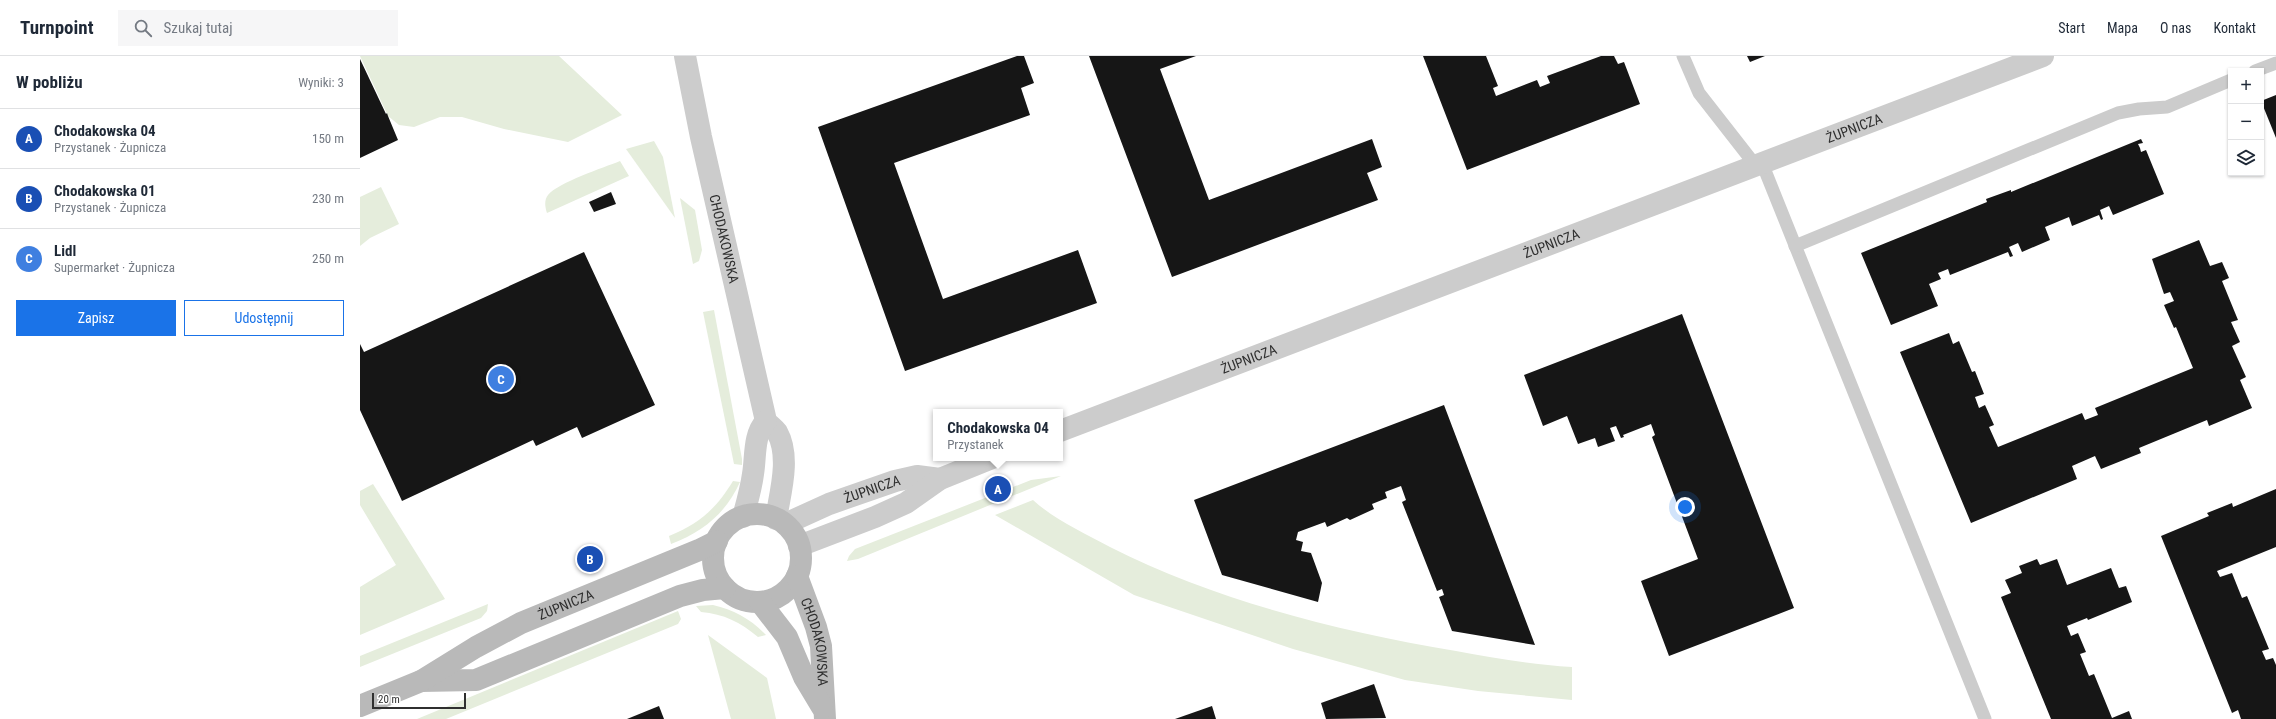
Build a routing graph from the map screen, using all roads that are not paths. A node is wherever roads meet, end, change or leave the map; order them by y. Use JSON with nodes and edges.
{"nodes":[{"id":1,"x":686,"y":56,"type":"edge"},
{"id":2,"x":1683,"y":56,"type":"edge"},
{"id":3,"x":2043,"y":56,"type":"edge"},
{"id":4,"x":2276,"y":63,"type":"edge"},
{"id":5,"x":2263,"y":68,"type":"edge"},
{"id":6,"x":2228,"y":81,"type":"edge"},
{"id":7,"x":1759,"y":164,"type":"junction"},
{"id":8,"x":1795,"y":246,"type":"junction"},
{"id":9,"x":766,"y":421,"type":"junction"},
{"id":10,"x":1063,"y":431,"type":"edge"},
{"id":11,"x":985,"y":461,"type":"edge"},
{"id":12,"x":940,"y":479,"type":"junction"},
{"id":13,"x":743,"y":517,"type":"junction"},
{"id":14,"x":781,"y":521,"type":"junction"},
{"id":15,"x":717,"y":541,"type":"junction"},
{"id":16,"x":799,"y":546,"type":"junction"},
{"id":17,"x":797,"y":576,"type":"junction"},
{"id":18,"x":725,"y":588,"type":"junction"},
{"id":19,"x":760,"y":602,"type":"junction"},
{"id":20,"x":421,"y":681,"type":"junction"},
{"id":21,"x":360,"y":706,"type":"edge"},
{"id":22,"x":824,"y":714,"type":"edge"},
{"id":23,"x":1985,"y":719,"type":"edge"}],
"edges":[{"from":1,"to":9,"type":"street","name":"CHODAKOWSKA"},
{"from":2,"to":7,"type":"lane"},
{"from":3,"to":7,"type":"street","name":"ŻUPNICZA"},
{"from":4,"to":5,"type":"lane"},
{"from":6,"to":8,"type":"lane"},
{"from":7,"to":8,"type":"lane"},
{"from":7,"to":10,"type":"street","name":"ŻUPNICZA"},
{"from":8,"to":23,"type":"lane"},
{"from":9,"to":13,"type":"street"},
{"from":9,"to":14,"type":"street","name":"CHODAKOWSKA"},
{"from":11,"to":12,"type":"street","name":"ŻUPNICZA"},
{"from":12,"to":14,"type":"street","name":"ŻUPNICZA"},
{"from":12,"to":16,"type":"street","name":"ŻUPNICZA"},
{"from":13,"to":14,"type":"street"},
{"from":13,"to":15,"type":"street"},
{"from":14,"to":16,"type":"street"},
{"from":15,"to":18,"type":"street"},
{"from":15,"to":20,"type":"street","name":"ŻUPNICZA"},
{"from":16,"to":17,"type":"street"},
{"from":17,"to":19,"type":"street"},
{"from":17,"to":22,"type":"street","name":"CHODAKOWSKA"},
{"from":18,"to":19,"type":"street"},
{"from":18,"to":20,"type":"street","name":"ŻUPNICZA"},
{"from":19,"to":22,"type":"street","name":"CHODAKOWSKA"},
{"from":20,"to":21,"type":"street","name":"ŻUPNICZA"}]}
